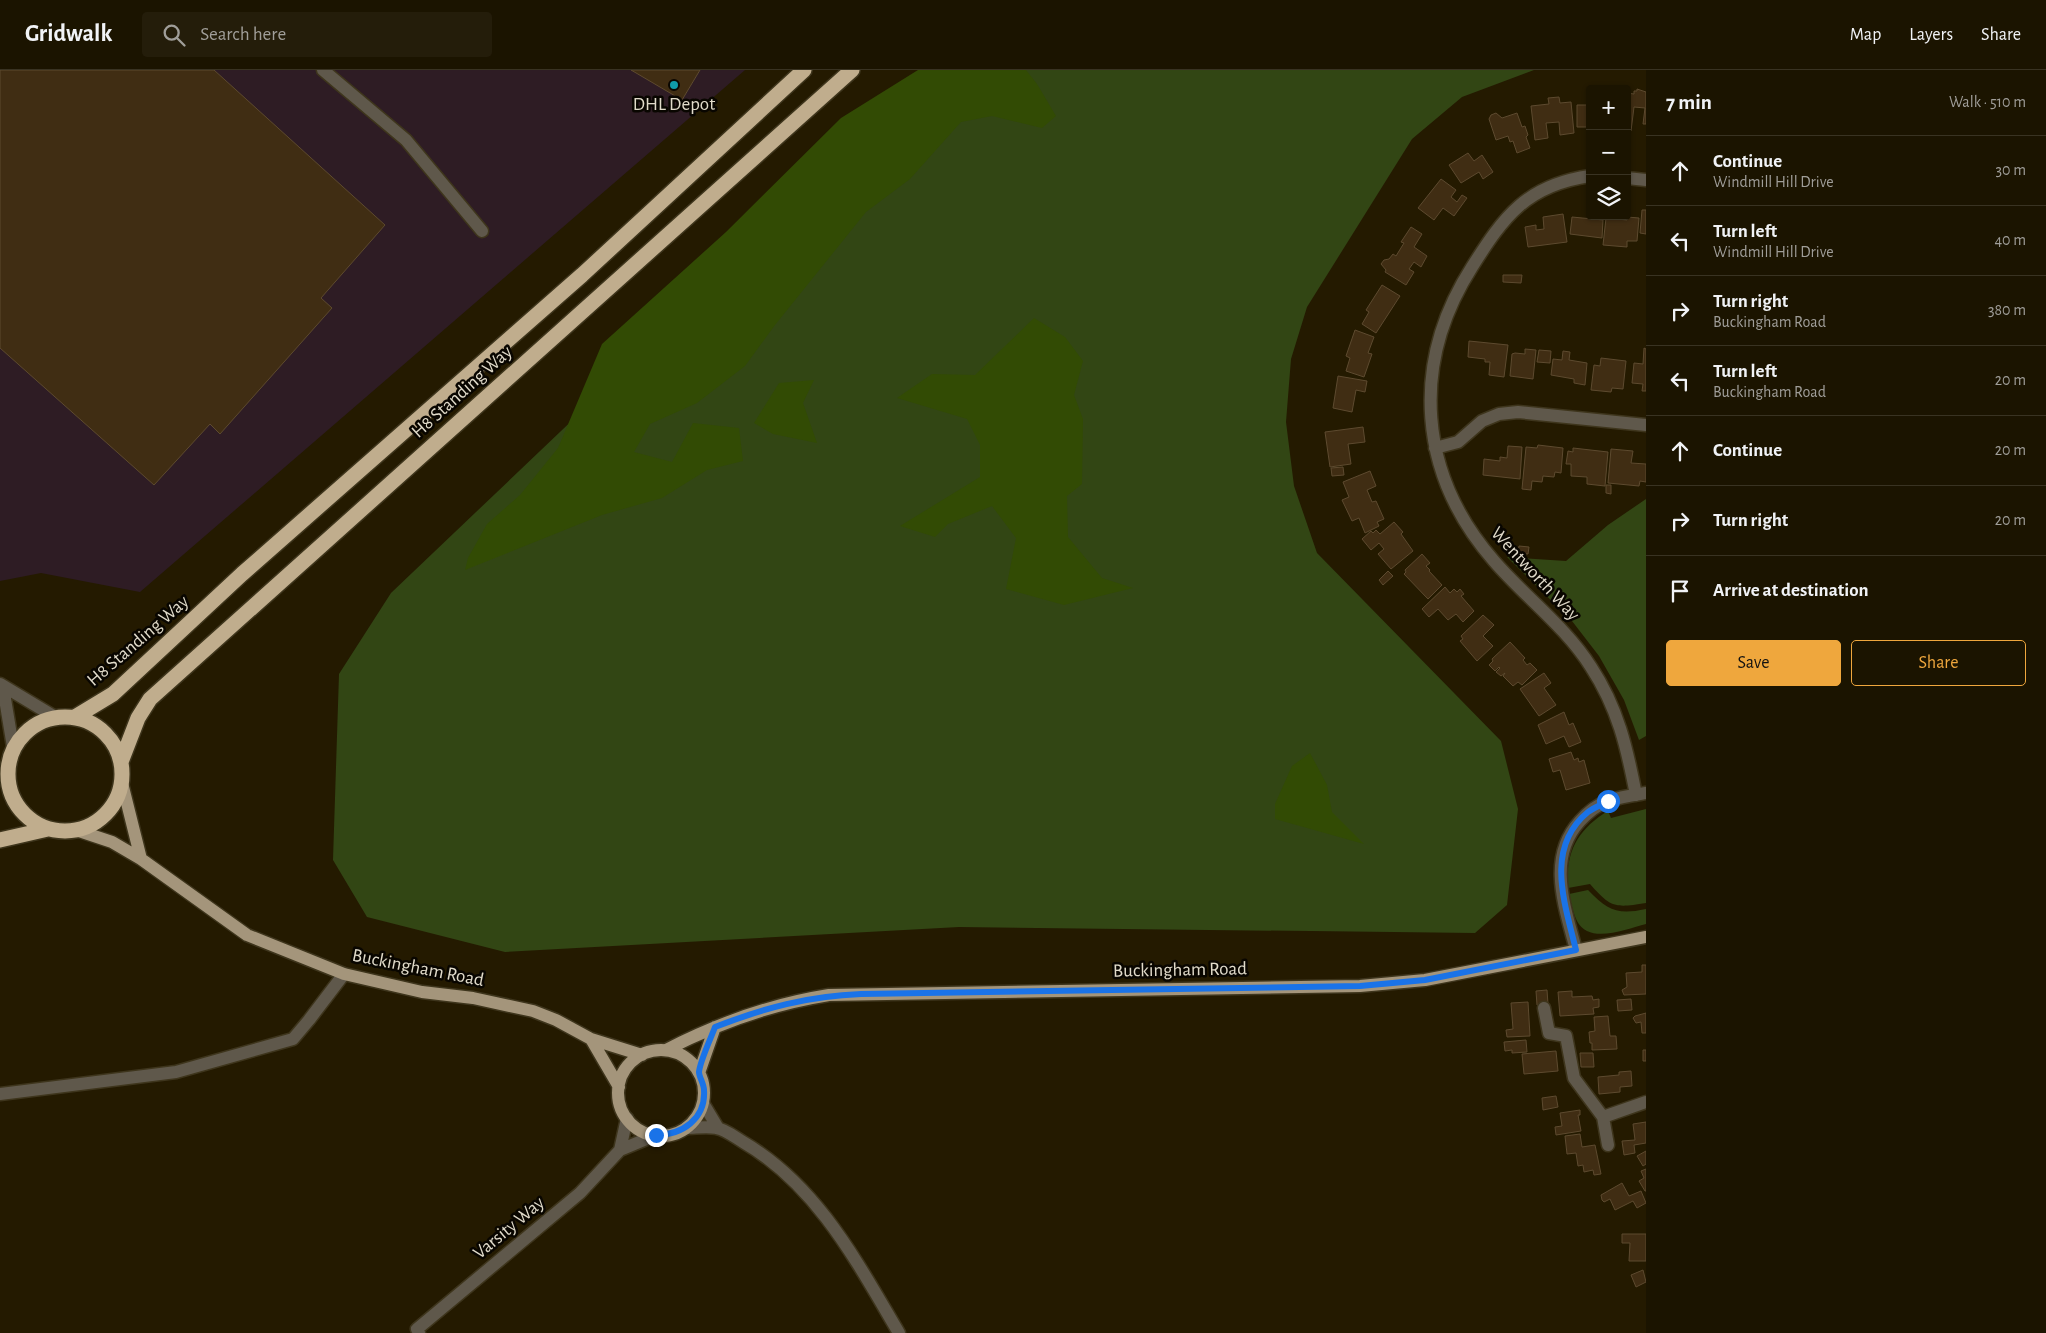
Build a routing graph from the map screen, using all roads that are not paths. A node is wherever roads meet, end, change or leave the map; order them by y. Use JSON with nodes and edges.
{"nodes":[{"id":1,"x":323,"y":70,"type":"edge"},
{"id":2,"x":804,"y":70,"type":"edge"},
{"id":3,"x":852,"y":70,"type":"edge"},
{"id":4,"x":1586,"y":176,"type":"edge"},
{"id":5,"x":1631,"y":178,"type":"edge"},
{"id":6,"x":1646,"y":180,"type":"edge"},
{"id":7,"x":482,"y":231,"type":"dead end"},
{"id":8,"x":1646,"y":425,"type":"edge"},
{"id":9,"x":1435,"y":448,"type":"junction"},
{"id":10,"x":1,"y":686,"type":"edge"},
{"id":11,"x":55,"y":717,"type":"junction"},
{"id":12,"x":75,"y":717,"type":"junction"},
{"id":13,"x":14,"y":747,"type":"junction"},
{"id":14,"x":121,"y":762,"type":"junction"},
{"id":15,"x":8,"y":765,"type":"junction"},
{"id":16,"x":0,"y":779,"type":"edge"},
{"id":17,"x":122,"y":783,"type":"junction"},
{"id":18,"x":1641,"y":794,"type":"edge"},
{"id":19,"x":48,"y":829,"type":"junction"},
{"id":20,"x":76,"y":830,"type":"junction"},
{"id":21,"x":0,"y":840,"type":"edge"},
{"id":22,"x":141,"y":859,"type":"junction"},
{"id":23,"x":1646,"y":937,"type":"edge"},
{"id":24,"x":1576,"y":950,"type":"junction"},
{"id":25,"x":344,"y":974,"type":"junction"},
{"id":26,"x":1544,"y":1008,"type":"dead end"},
{"id":27,"x":715,"y":1027,"type":"junction"},
{"id":28,"x":591,"y":1038,"type":"junction"},
{"id":29,"x":666,"y":1050,"type":"junction"},
{"id":30,"x":642,"y":1055,"type":"junction"},
{"id":31,"x":699,"y":1073,"type":"junction"},
{"id":32,"x":619,"y":1088,"type":"junction"},
{"id":33,"x":0,"y":1094,"type":"edge"},
{"id":34,"x":1646,"y":1102,"type":"edge"},
{"id":35,"x":703,"y":1103,"type":"junction"},
{"id":36,"x":1603,"y":1116,"type":"junction"},
{"id":37,"x":627,"y":1118,"type":"junction"},
{"id":38,"x":686,"y":1128,"type":"junction"},
{"id":39,"x":718,"y":1128,"type":"junction"},
{"id":40,"x":656,"y":1135,"type":"junction"},
{"id":41,"x":1608,"y":1145,"type":"dead end"},
{"id":42,"x":620,"y":1150,"type":"junction"},
{"id":43,"x":418,"y":1331,"type":"edge"},
{"id":44,"x":899,"y":1333,"type":"edge"}],
"edges":[{"from":1,"to":7,"type":"street"},
{"from":2,"to":12,"type":"highway","name":"H8 Standing Way"},
{"from":3,"to":14,"type":"highway","name":"H8 Standing Way"},
{"from":4,"to":9,"type":"street","name":"Wentworth Way"},
{"from":5,"to":6,"type":"street"},
{"from":8,"to":9,"type":"street"},
{"from":9,"to":18,"type":"street","name":"Wentworth Way"},
{"from":10,"to":11,"type":"street"},
{"from":10,"to":13,"type":"street"},
{"from":11,"to":12,"type":"highway"},
{"from":11,"to":13,"type":"highway"},
{"from":12,"to":14,"type":"highway"},
{"from":13,"to":15,"type":"highway"},
{"from":14,"to":17,"type":"highway"},
{"from":15,"to":16,"type":"highway"},
{"from":15,"to":19,"type":"highway"},
{"from":17,"to":20,"type":"highway"},
{"from":17,"to":22,"type":"main road"},
{"from":18,"to":24,"type":"street"},
{"from":19,"to":20,"type":"highway"},
{"from":19,"to":21,"type":"highway"},
{"from":20,"to":22,"type":"main road","name":"Buckingham Road"},
{"from":22,"to":25,"type":"main road","name":"Buckingham Road"},
{"from":23,"to":24,"type":"main road","name":"Buckingham Road"},
{"from":24,"to":27,"type":"main road","name":"Buckingham Road"},
{"from":25,"to":28,"type":"main road","name":"Buckingham Road"},
{"from":25,"to":33,"type":"street"},
{"from":26,"to":36,"type":"street"},
{"from":27,"to":29,"type":"main road","name":"Buckingham Road"},
{"from":27,"to":31,"type":"main road"},
{"from":28,"to":30,"type":"main road","name":"Buckingham Road"},
{"from":28,"to":32,"type":"main road"},
{"from":29,"to":30,"type":"main road"},
{"from":29,"to":31,"type":"main road"},
{"from":30,"to":32,"type":"main road"},
{"from":31,"to":35,"type":"main road"},
{"from":32,"to":37,"type":"main road"},
{"from":34,"to":36,"type":"street"},
{"from":35,"to":38,"type":"main road"},
{"from":35,"to":39,"type":"street"},
{"from":36,"to":41,"type":"street"},
{"from":37,"to":40,"type":"main road"},
{"from":37,"to":42,"type":"street"},
{"from":38,"to":39,"type":"street"},
{"from":38,"to":40,"type":"main road"},
{"from":39,"to":44,"type":"street"},
{"from":40,"to":42,"type":"street"},
{"from":42,"to":43,"type":"street","name":"Varsity Way"}]}
